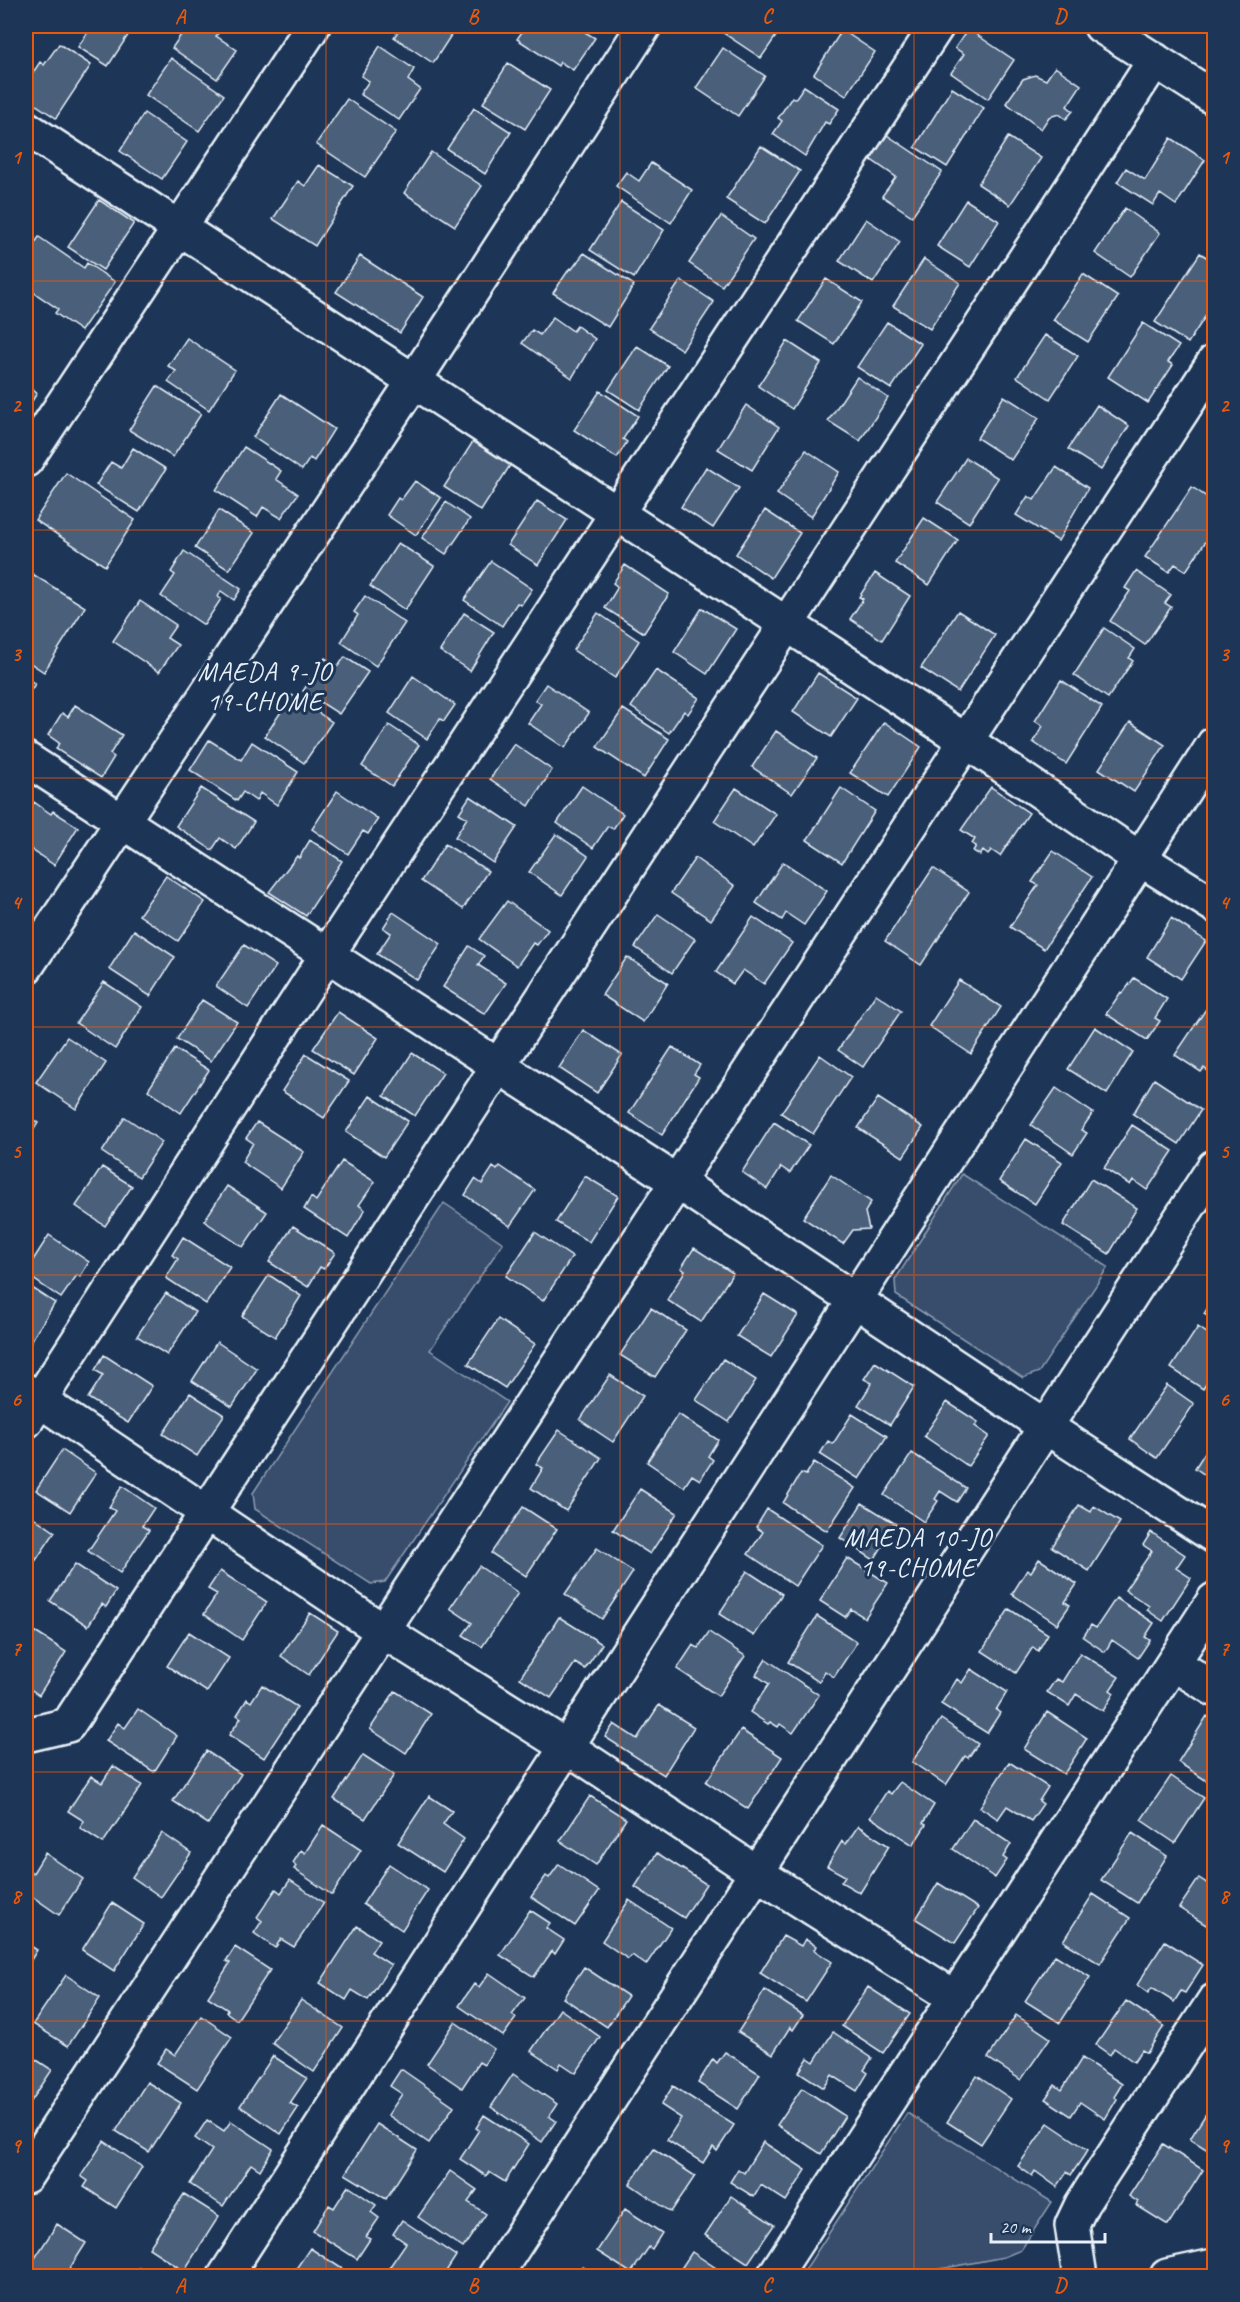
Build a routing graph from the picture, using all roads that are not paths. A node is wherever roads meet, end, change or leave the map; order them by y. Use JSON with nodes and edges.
{"nodes":[{"id":1,"x":313,"y":26,"type":"edge"},
{"id":2,"x":644,"y":26,"type":"edge"},
{"id":3,"x":937,"y":26,"type":"edge"},
{"id":4,"x":1101,"y":26,"type":"edge"},
{"id":5,"x":1155,"y":60,"type":"junction"},
{"id":6,"x":1215,"y":98,"type":"edge"},
{"id":7,"x":26,"y":128,"type":"edge"},
{"id":8,"x":180,"y":228,"type":"junction"},
{"id":9,"x":1215,"y":362,"type":"edge"},
{"id":10,"x":414,"y":381,"type":"junction"},
{"id":11,"x":26,"y":460,"type":"edge"},
{"id":12,"x":617,"y":513,"type":"junction"},
{"id":13,"x":787,"y":625,"type":"junction"},
{"id":14,"x":966,"y":741,"type":"junction"},
{"id":15,"x":1215,"y":744,"type":"edge"},
{"id":16,"x":26,"y":759,"type":"edge"},
{"id":17,"x":122,"y":822,"type":"junction"},
{"id":18,"x":1140,"y":859,"type":"junction"},
{"id":19,"x":1215,"y":905,"type":"edge"},
{"id":20,"x":327,"y":955,"type":"junction"},
{"id":21,"x":26,"y":967,"type":"edge"},
{"id":22,"x":498,"y":1066,"type":"junction"},
{"id":23,"x":1215,"y":1167,"type":"edge"},
{"id":24,"x":677,"y":1182,"type":"junction"},
{"id":25,"x":855,"y":1301,"type":"junction"},
{"id":26,"x":30,"y":1404,"type":"edge"},
{"id":27,"x":1046,"y":1427,"type":"junction"},
{"id":28,"x":207,"y":1513,"type":"junction"},
{"id":29,"x":1215,"y":1536,"type":"edge"},
{"id":30,"x":1215,"y":1600,"type":"edge"},
{"id":31,"x":383,"y":1631,"type":"junction"},
{"id":32,"x":1173,"y":1663,"type":"junction"},
{"id":33,"x":1215,"y":1689,"type":"edge"},
{"id":34,"x":26,"y":1735,"type":"edge"},
{"id":35,"x":567,"y":1748,"type":"junction"},
{"id":36,"x":757,"y":1873,"type":"junction"},
{"id":37,"x":956,"y":1998,"type":"junction"},
{"id":38,"x":1215,"y":2001,"type":"edge"},
{"id":39,"x":26,"y":2176,"type":"edge"},
{"id":40,"x":1215,"y":2266,"type":"edge"},
{"id":41,"x":225,"y":2277,"type":"edge"},
{"id":42,"x":495,"y":2277,"type":"edge"},
{"id":43,"x":774,"y":2277,"type":"edge"},
{"id":44,"x":1080,"y":2277,"type":"edge"},
{"id":45,"x":1167,"y":2277,"type":"edge"}],
"edges":[{"from":1,"to":8,"type":"street"},
{"from":2,"to":10,"type":"street"},
{"from":3,"to":12,"type":"street"},
{"from":4,"to":5,"type":"street"},
{"from":5,"to":6,"type":"street"},
{"from":5,"to":13,"type":"street"},
{"from":7,"to":8,"type":"street"},
{"from":8,"to":10,"type":"street"},
{"from":8,"to":11,"type":"street"},
{"from":9,"to":14,"type":"street"},
{"from":10,"to":12,"type":"street"},
{"from":10,"to":17,"type":"street"},
{"from":12,"to":13,"type":"street"},
{"from":12,"to":20,"type":"street"},
{"from":13,"to":14,"type":"street"},
{"from":13,"to":22,"type":"street"},
{"from":14,"to":18,"type":"street"},
{"from":14,"to":24,"type":"street"},
{"from":15,"to":18,"type":"street"},
{"from":16,"to":17,"type":"street"},
{"from":17,"to":20,"type":"street"},
{"from":17,"to":21,"type":"street"},
{"from":18,"to":19,"type":"street"},
{"from":18,"to":25,"type":"street"},
{"from":20,"to":22,"type":"street"},
{"from":20,"to":26,"type":"street"},
{"from":22,"to":24,"type":"street"},
{"from":22,"to":28,"type":"street"},
{"from":23,"to":27,"type":"street"},
{"from":24,"to":25,"type":"street"},
{"from":24,"to":31,"type":"street"},
{"from":25,"to":27,"type":"street"},
{"from":25,"to":35,"type":"street"},
{"from":26,"to":28,"type":"street"},
{"from":27,"to":29,"type":"street"},
{"from":27,"to":36,"type":"street"},
{"from":28,"to":31,"type":"street"},
{"from":28,"to":34,"type":"street"},
{"from":30,"to":32,"type":"street"},
{"from":31,"to":35,"type":"street"},
{"from":31,"to":39,"type":"street"},
{"from":32,"to":33,"type":"street"},
{"from":32,"to":37,"type":"street"},
{"from":35,"to":36,"type":"street"},
{"from":35,"to":41,"type":"street"},
{"from":36,"to":37,"type":"street"},
{"from":36,"to":42,"type":"street"},
{"from":37,"to":43,"type":"street"},
{"from":38,"to":44,"type":"street"},
{"from":40,"to":45,"type":"street"}]}
